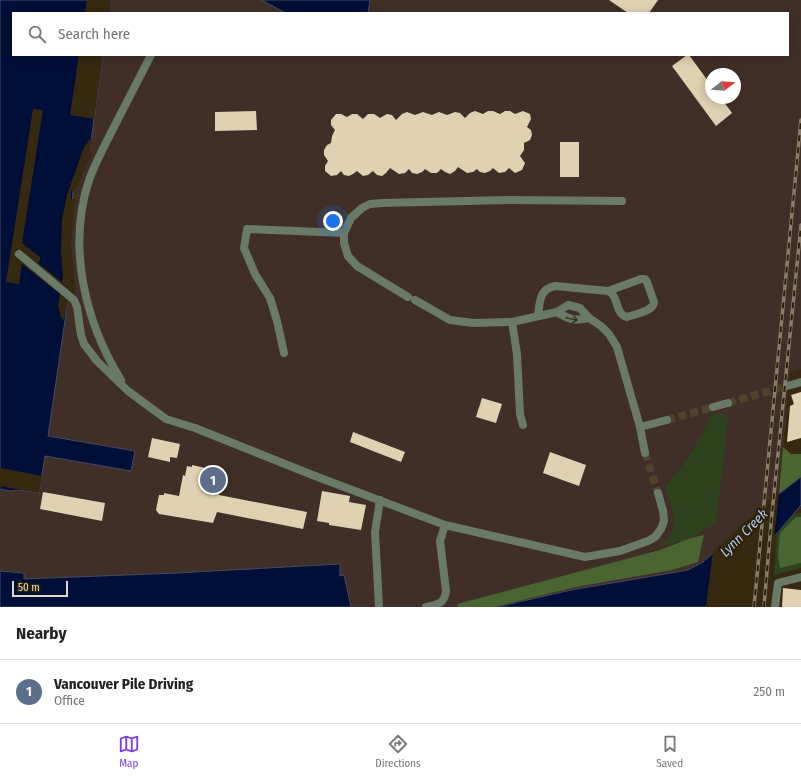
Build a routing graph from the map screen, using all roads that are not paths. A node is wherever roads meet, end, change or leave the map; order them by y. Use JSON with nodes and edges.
{"nodes":[{"id":1,"x":150,"y":56,"type":"edge"},
{"id":2,"x":622,"y":201,"type":"dead end"},
{"id":3,"x":344,"y":233,"type":"junction"},
{"id":4,"x":19,"y":254,"type":"dead end"},
{"id":5,"x":608,"y":291,"type":"junction"},
{"id":6,"x":557,"y":312,"type":"junction"},
{"id":7,"x":538,"y":316,"type":"junction"},
{"id":8,"x":589,"y":318,"type":"junction"},
{"id":9,"x":512,"y":322,"type":"junction"},
{"id":10,"x":284,"y":353,"type":"dead end"},
{"id":11,"x":801,"y":382,"type":"edge"},
{"id":12,"x":787,"y":386,"type":"tunnel mouth"},
{"id":13,"x":128,"y":391,"type":"junction"},
{"id":14,"x":728,"y":403,"type":"tunnel mouth"},
{"id":15,"x":713,"y":407,"type":"tunnel mouth"},
{"id":16,"x":667,"y":420,"type":"tunnel mouth"},
{"id":17,"x":523,"y":425,"type":"dead end"},
{"id":18,"x":640,"y":427,"type":"junction"},
{"id":19,"x":645,"y":453,"type":"tunnel mouth"},
{"id":20,"x":658,"y":493,"type":"tunnel mouth"},
{"id":21,"x":380,"y":500,"type":"junction"},
{"id":22,"x":445,"y":524,"type":"junction"},
{"id":23,"x":801,"y":577,"type":"edge"},
{"id":24,"x":379,"y":607,"type":"edge"},
{"id":25,"x":426,"y":607,"type":"edge"},
{"id":26,"x":775,"y":607,"type":"edge"}],
"edges":[{"from":1,"to":13,"type":"street"},
{"from":2,"to":3,"type":"street"},
{"from":3,"to":9,"type":"street"},
{"from":3,"to":10,"type":"street"},
{"from":4,"to":13,"type":"street"},
{"from":5,"to":5,"type":"street"},
{"from":5,"to":7,"type":"street"},
{"from":6,"to":7,"type":"street"},
{"from":6,"to":8,"type":"street","one_way":true},
{"from":6,"to":8,"type":"street"},
{"from":7,"to":9,"type":"street"},
{"from":8,"to":18,"type":"street"},
{"from":9,"to":17,"type":"street"},
{"from":11,"to":12,"type":"street"},
{"from":13,"to":21,"type":"street"},
{"from":14,"to":15,"type":"street"},
{"from":16,"to":18,"type":"street"},
{"from":18,"to":19,"type":"street"},
{"from":20,"to":22,"type":"street"},
{"from":21,"to":22,"type":"street"},
{"from":21,"to":24,"type":"street"},
{"from":22,"to":25,"type":"street"},
{"from":23,"to":26,"type":"street"}]}
